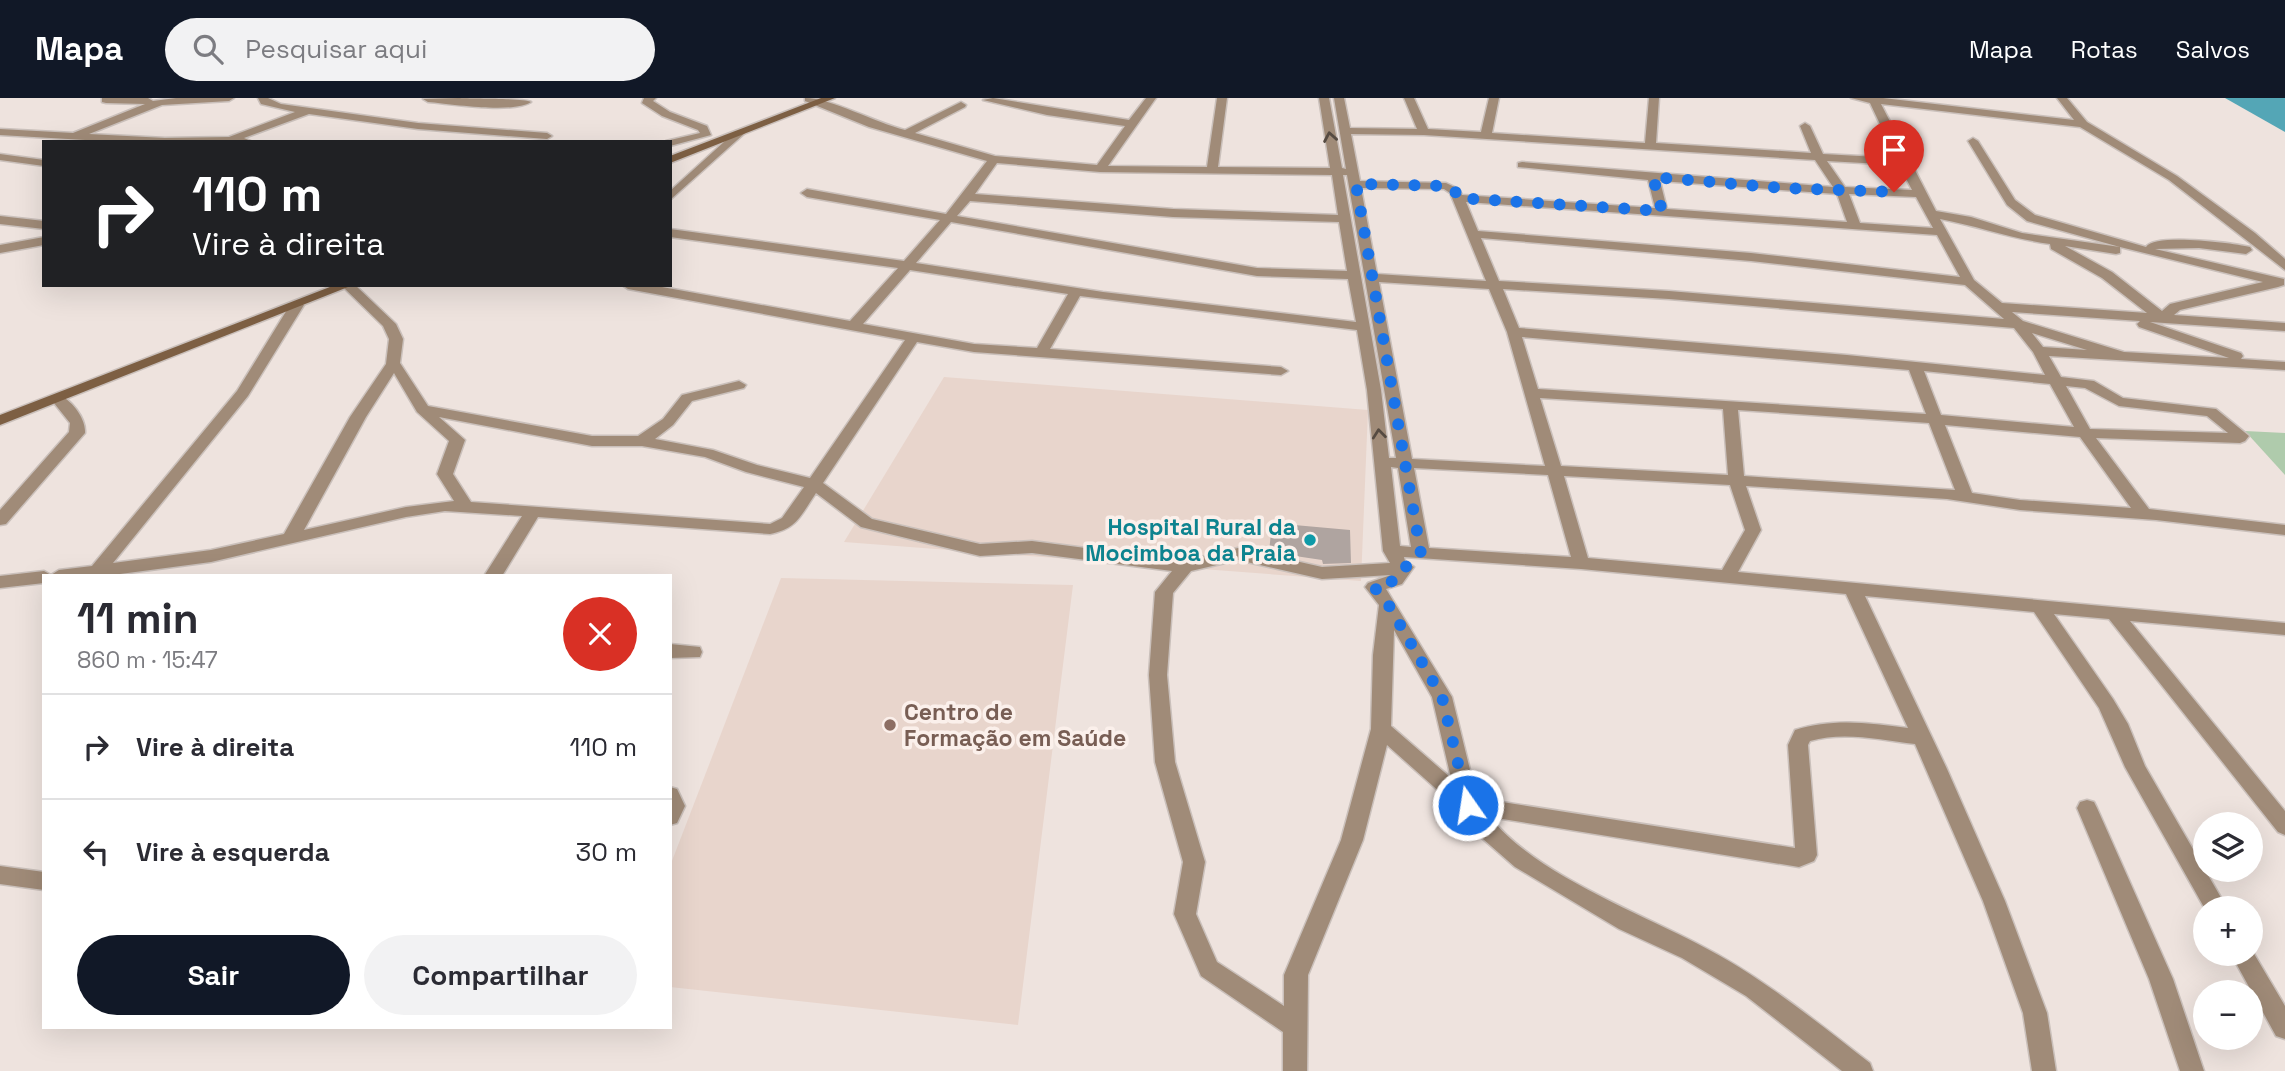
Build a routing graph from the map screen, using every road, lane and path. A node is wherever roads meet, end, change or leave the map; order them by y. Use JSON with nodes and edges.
{"nodes":[{"id":1,"x":229,"y":98,"type":"edge"},
{"id":2,"x":263,"y":98,"type":"edge"},
{"id":3,"x":430,"y":98,"type":"edge"},
{"id":4,"x":651,"y":98,"type":"edge"},
{"id":5,"x":1151,"y":98,"type":"edge"},
{"id":6,"x":1222,"y":98,"type":"edge"},
{"id":7,"x":1324,"y":98,"type":"edge"},
{"id":8,"x":1339,"y":98,"type":"edge"},
{"id":9,"x":1409,"y":98,"type":"edge"},
{"id":10,"x":1494,"y":98,"type":"edge"},
{"id":11,"x":1654,"y":98,"type":"edge"},
{"id":12,"x":2062,"y":98,"type":"edge"},
{"id":13,"x":817,"y":99,"type":"edge"},
{"id":14,"x":1865,"y":99,"type":"edge"},
{"id":15,"x":106,"y":100,"type":"dead end"},
{"id":16,"x":162,"y":100,"type":"edge"},
{"id":17,"x":988,"y":100,"type":"edge"},
{"id":18,"x":503,"y":101,"type":"edge"},
{"id":19,"x":526,"y":102,"type":"dead end"},
{"id":20,"x":961,"y":105,"type":"dead end"},
{"id":21,"x":309,"y":111,"type":"junction"},
{"id":22,"x":1132,"y":124,"type":"junction"},
{"id":23,"x":2083,"y":124,"type":"junction"},
{"id":24,"x":1805,"y":126,"type":"dead end"},
{"id":25,"x":456,"y":130,"type":"junction"},
{"id":26,"x":1346,"y":131,"type":"junction"},
{"id":27,"x":0,"y":132,"type":"edge"},
{"id":28,"x":1424,"y":132,"type":"junction"},
{"id":29,"x":740,"y":133,"type":"junction"},
{"id":30,"x":905,"y":134,"type":"junction"},
{"id":31,"x":74,"y":136,"type":"junction"},
{"id":32,"x":547,"y":136,"type":"dead end"},
{"id":33,"x":1486,"y":136,"type":"junction"},
{"id":34,"x":147,"y":140,"type":"edge"},
{"id":35,"x":233,"y":140,"type":"edge"},
{"id":36,"x":453,"y":140,"type":"edge"},
{"id":37,"x":1973,"y":141,"type":"dead end"},
{"id":38,"x":672,"y":143,"type":"edge"},
{"id":39,"x":1650,"y":145,"type":"junction"},
{"id":40,"x":672,"y":151,"type":"edge"},
{"id":41,"x":1818,"y":156,"type":"junction"},
{"id":42,"x":0,"y":157,"type":"edge"},
{"id":43,"x":672,"y":159,"type":"edge"},
{"id":44,"x":994,"y":159,"type":"junction"},
{"id":45,"x":1903,"y":162,"type":"junction"},
{"id":46,"x":42,"y":163,"type":"edge"},
{"id":47,"x":1522,"y":165,"type":"dead end"},
{"id":48,"x":1100,"y":169,"type":"junction"},
{"id":49,"x":1212,"y":170,"type":"junction"},
{"id":50,"x":1336,"y":172,"type":"junction"},
{"id":51,"x":1653,"y":177,"type":"junction"},
{"id":52,"x":1355,"y":178,"type":"junction"},
{"id":53,"x":1841,"y":190,"type":"junction"},
{"id":54,"x":807,"y":193,"type":"dead end"},
{"id":55,"x":1920,"y":194,"type":"junction"},
{"id":56,"x":672,"y":195,"type":"edge"},
{"id":57,"x":967,"y":197,"type":"junction"},
{"id":58,"x":1458,"y":198,"type":"junction"},
{"id":59,"x":1662,"y":211,"type":"junction"},
{"id":60,"x":1931,"y":214,"type":"junction"},
{"id":61,"x":946,"y":219,"type":"junction"},
{"id":62,"x":1346,"y":219,"type":"junction"},
{"id":63,"x":0,"y":220,"type":"edge"},
{"id":64,"x":42,"y":225,"type":"edge"},
{"id":65,"x":1855,"y":226,"type":"junction"},
{"id":66,"x":1941,"y":232,"type":"junction"},
{"id":67,"x":672,"y":233,"type":"edge"},
{"id":68,"x":1473,"y":234,"type":"junction"},
{"id":69,"x":2038,"y":240,"type":"junction"},
{"id":70,"x":42,"y":241,"type":"edge"},
{"id":71,"x":0,"y":249,"type":"edge"},
{"id":72,"x":2134,"y":250,"type":"junction"},
{"id":73,"x":2246,"y":250,"type":"dead end"},
{"id":74,"x":905,"y":265,"type":"junction"},
{"id":75,"x":2285,"y":266,"type":"edge"},
{"id":76,"x":1353,"y":275,"type":"junction"},
{"id":77,"x":1371,"y":278,"type":"junction"},
{"id":78,"x":1969,"y":282,"type":"junction"},
{"id":79,"x":1496,"y":285,"type":"junction"},
{"id":80,"x":322,"y":287,"type":"edge"},
{"id":81,"x":342,"y":287,"type":"edge"},
{"id":82,"x":349,"y":287,"type":"edge"},
{"id":83,"x":639,"y":287,"type":"edge"},
{"id":84,"x":1076,"y":292,"type":"junction"},
{"id":85,"x":297,"y":305,"type":"junction"},
{"id":86,"x":2001,"y":307,"type":"junction"},
{"id":87,"x":2165,"y":322,"type":"junction"},
{"id":88,"x":2018,"y":324,"type":"junction"},
{"id":89,"x":854,"y":325,"type":"junction"},
{"id":90,"x":1363,"y":327,"type":"junction"},
{"id":91,"x":2285,"y":327,"type":"edge"},
{"id":92,"x":1514,"y":332,"type":"junction"},
{"id":93,"x":913,"y":338,"type":"junction"},
{"id":94,"x":2039,"y":351,"type":"junction"},
{"id":95,"x":1041,"y":353,"type":"junction"},
{"id":96,"x":2126,"y":355,"type":"junction"},
{"id":97,"x":2285,"y":355,"type":"edge"},
{"id":98,"x":393,"y":364,"type":"junction"},
{"id":99,"x":2258,"y":364,"type":"junction"},
{"id":100,"x":1914,"y":365,"type":"junction"},
{"id":101,"x":2285,"y":366,"type":"edge"},
{"id":102,"x":1281,"y":371,"type":"dead end"},
{"id":103,"x":2056,"y":380,"type":"junction"},
{"id":104,"x":77,"y":385,"type":"junction"},
{"id":105,"x":739,"y":385,"type":"dead end"},
{"id":106,"x":1532,"y":393,"type":"junction"},
{"id":107,"x":57,"y":398,"type":"junction"},
{"id":108,"x":1730,"y":405,"type":"junction"},
{"id":109,"x":422,"y":409,"type":"junction"},
{"id":110,"x":0,"y":410,"type":"edge"},
{"id":111,"x":1933,"y":418,"type":"junction"},
{"id":112,"x":0,"y":420,"type":"edge"},
{"id":113,"x":2085,"y":433,"type":"junction"},
{"id":114,"x":642,"y":441,"type":"junction"},
{"id":115,"x":1382,"y":461,"type":"junction"},
{"id":116,"x":1404,"y":463,"type":"junction"},
{"id":117,"x":1554,"y":472,"type":"junction"},
{"id":118,"x":1735,"y":480,"type":"junction"},
{"id":119,"x":814,"y":484,"type":"junction"},
{"id":120,"x":1966,"y":498,"type":"junction"},
{"id":121,"x":466,"y":507,"type":"junction"},
{"id":122,"x":533,"y":511,"type":"junction"},
{"id":123,"x":2144,"y":514,"type":"junction"},
{"id":124,"x":0,"y":520,"type":"edge"},
{"id":125,"x":2285,"y":530,"type":"edge"},
{"id":126,"x":290,"y":539,"type":"junction"},
{"id":127,"x":1421,"y":554,"type":"junction"},
{"id":128,"x":1398,"y":560,"type":"junction"},
{"id":129,"x":1581,"y":564,"type":"junction"},
{"id":130,"x":1185,"y":567,"type":"junction"},
{"id":131,"x":97,"y":571,"type":"junction"},
{"id":132,"x":74,"y":574,"type":"edge"},
{"id":133,"x":495,"y":574,"type":"edge"},
{"id":134,"x":1727,"y":577,"type":"junction"},
{"id":135,"x":42,"y":578,"type":"edge"},
{"id":136,"x":0,"y":582,"type":"edge"},
{"id":137,"x":1853,"y":589,"type":"junction"},
{"id":138,"x":1388,"y":604,"type":"junction"},
{"id":139,"x":2040,"y":607,"type":"junction"},
{"id":140,"x":2115,"y":614,"type":"junction"},
{"id":141,"x":2285,"y":629,"type":"edge"},
{"id":142,"x":672,"y":651,"type":"edge"},
{"id":143,"x":693,"y":652,"type":"dead end"},
{"id":144,"x":1381,"y":729,"type":"junction"},
{"id":145,"x":1922,"y":737,"type":"junction"},
{"id":146,"x":1468,"y":805,"type":"junction"},
{"id":147,"x":2087,"y":808,"type":"dead end"},
{"id":148,"x":2285,"y":826,"type":"edge"},
{"id":149,"x":0,"y":875,"type":"edge"},
{"id":150,"x":42,"y":881,"type":"edge"},
{"id":151,"x":2209,"y":896,"type":"edge"},
{"id":152,"x":2249,"y":966,"type":"edge"},
{"id":153,"x":1294,"y":1026,"type":"junction"},
{"id":154,"x":2285,"y":1028,"type":"edge"},
{"id":155,"x":1295,"y":1071,"type":"edge"},
{"id":156,"x":1861,"y":1071,"type":"edge"},
{"id":157,"x":2044,"y":1071,"type":"edge"},
{"id":158,"x":2192,"y":1071,"type":"edge"}],
"edges":[{"from":1,"to":16,"type":"street"},
{"from":2,"to":21,"type":"street"},
{"from":3,"to":18,"type":"street"},
{"from":4,"to":38,"type":"street"},
{"from":5,"to":22,"type":"street"},
{"from":6,"to":49,"type":"street"},
{"from":50,"to":7,"type":"street","one_way":true},
{"from":8,"to":26,"type":"street"},
{"from":9,"to":28,"type":"street"},
{"from":10,"to":33,"type":"street"},
{"from":11,"to":39,"type":"street"},
{"from":12,"to":23,"type":"street"},
{"from":13,"to":29,"type":"street"},
{"from":13,"to":30,"type":"street"},
{"from":13,"to":40,"type":"street"},
{"from":14,"to":23,"type":"street"},
{"from":14,"to":45,"type":"street"},
{"from":15,"to":16,"type":"street"},
{"from":16,"to":31,"type":"street"},
{"from":17,"to":22,"type":"street"},
{"from":18,"to":19,"type":"street"},
{"from":20,"to":30,"type":"street"},
{"from":21,"to":25,"type":"street"},
{"from":21,"to":35,"type":"street"},
{"from":22,"to":48,"type":"street"},
{"from":23,"to":75,"type":"street"},
{"from":24,"to":41,"type":"street"},
{"from":25,"to":32,"type":"street"},
{"from":25,"to":36,"type":"street"},
{"from":26,"to":28,"type":"street"},
{"from":26,"to":52,"type":"street"},
{"from":27,"to":31,"type":"street"},
{"from":28,"to":33,"type":"street"},
{"from":29,"to":43,"type":"street"},
{"from":29,"to":56,"type":"street"},
{"from":30,"to":44,"type":"street"},
{"from":31,"to":34,"type":"street"},
{"from":33,"to":39,"type":"street"},
{"from":37,"to":72,"type":"street"},
{"from":39,"to":41,"type":"street"},
{"from":41,"to":45,"type":"street"},
{"from":41,"to":53,"type":"street"},
{"from":42,"to":46,"type":"street"},
{"from":44,"to":48,"type":"street"},
{"from":44,"to":57,"type":"street"},
{"from":45,"to":55,"type":"street"},
{"from":47,"to":51,"type":"street"},
{"from":48,"to":49,"type":"street"},
{"from":49,"to":50,"type":"street"},
{"from":50,"to":52,"type":"street"},
{"from":50,"to":62,"type":"street"},
{"from":51,"to":53,"type":"street"},
{"from":51,"to":59,"type":"street"},
{"from":52,"to":58,"type":"street"},
{"from":52,"to":77,"type":"street"},
{"from":53,"to":55,"type":"street"},
{"from":53,"to":65,"type":"street"},
{"from":54,"to":61,"type":"street"},
{"from":55,"to":60,"type":"street"},
{"from":57,"to":61,"type":"street"},
{"from":57,"to":62,"type":"street"},
{"from":58,"to":59,"type":"street"},
{"from":58,"to":68,"type":"street"},
{"from":59,"to":65,"type":"street"},
{"from":60,"to":66,"type":"street"},
{"from":60,"to":69,"type":"street"},
{"from":61,"to":74,"type":"street"},
{"from":61,"to":76,"type":"street"},
{"from":62,"to":76,"type":"street"},
{"from":63,"to":64,"type":"street"},
{"from":65,"to":66,"type":"street"},
{"from":66,"to":78,"type":"street"},
{"from":67,"to":74,"type":"street"},
{"from":68,"to":78,"type":"street"},
{"from":68,"to":79,"type":"street"},
{"from":69,"to":72,"type":"street"},
{"from":69,"to":87,"type":"street"},
{"from":70,"to":71,"type":"street"},
{"from":72,"to":73,"type":"street"},
{"from":72,"to":87,"type":"street"},
{"from":74,"to":84,"type":"street"},
{"from":74,"to":89,"type":"street"},
{"from":76,"to":90,"type":"street"},
{"from":77,"to":79,"type":"street"},
{"from":77,"to":116,"type":"street"},
{"from":78,"to":86,"type":"street"},
{"from":79,"to":88,"type":"street"},
{"from":79,"to":92,"type":"street"},
{"from":80,"to":104,"type":"street"},
{"from":81,"to":85,"type":"street"},
{"from":82,"to":98,"type":"street"},
{"from":83,"to":89,"type":"street"},
{"from":84,"to":90,"type":"street"},
{"from":84,"to":95,"type":"street"},
{"from":85,"to":104,"type":"street"},
{"from":85,"to":131,"type":"street"},
{"from":86,"to":87,"type":"street"},
{"from":86,"to":88,"type":"street"},
{"from":87,"to":91,"type":"street"},
{"from":87,"to":96,"type":"street"},
{"from":87,"to":99,"type":"street"},
{"from":88,"to":94,"type":"street"},
{"from":88,"to":96,"type":"street"},
{"from":89,"to":93,"type":"street"},
{"from":115,"to":90,"type":"street","one_way":true},
{"from":92,"to":100,"type":"street"},
{"from":92,"to":106,"type":"street"},
{"from":93,"to":95,"type":"street"},
{"from":93,"to":119,"type":"street"},
{"from":94,"to":96,"type":"street"},
{"from":94,"to":103,"type":"street"},
{"from":95,"to":102,"type":"street"},
{"from":96,"to":99,"type":"street"},
{"from":97,"to":99,"type":"street"},
{"from":98,"to":109,"type":"street"},
{"from":98,"to":126,"type":"street"},
{"from":99,"to":101,"type":"street"},
{"from":100,"to":103,"type":"street"},
{"from":100,"to":111,"type":"street"},
{"from":103,"to":113,"type":"street"},
{"from":103,"to":113,"type":"street"},
{"from":104,"to":107,"type":"street"},
{"from":104,"to":110,"type":"street"},
{"from":105,"to":114,"type":"street"},
{"from":106,"to":108,"type":"street"},
{"from":106,"to":117,"type":"street"},
{"from":107,"to":112,"type":"street"},
{"from":107,"to":124,"type":"street"},
{"from":108,"to":111,"type":"street"},
{"from":108,"to":118,"type":"street"},
{"from":109,"to":114,"type":"street"},
{"from":109,"to":121,"type":"street"},
{"from":111,"to":113,"type":"street"},
{"from":111,"to":120,"type":"street"},
{"from":113,"to":123,"type":"street"},
{"from":114,"to":119,"type":"street"},
{"from":115,"to":116,"type":"street"},
{"from":115,"to":128,"type":"street"},
{"from":116,"to":117,"type":"street"},
{"from":116,"to":127,"type":"street"},
{"from":117,"to":118,"type":"street"},
{"from":117,"to":129,"type":"street"},
{"from":118,"to":120,"type":"street"},
{"from":118,"to":134,"type":"street"},
{"from":119,"to":122,"type":"street"},
{"from":119,"to":130,"type":"street"},
{"from":120,"to":123,"type":"street"},
{"from":121,"to":122,"type":"street"},
{"from":121,"to":126,"type":"street"},
{"from":122,"to":133,"type":"street"},
{"from":123,"to":125,"type":"street"},
{"from":126,"to":131,"type":"street"},
{"from":127,"to":128,"type":"street"},
{"from":127,"to":129,"type":"street"},
{"from":128,"to":130,"type":"street"},
{"from":128,"to":138,"type":"street"},
{"from":129,"to":134,"type":"street"},
{"from":130,"to":153,"type":"street"},
{"from":131,"to":132,"type":"street"},
{"from":134,"to":137,"type":"street"},
{"from":135,"to":136,"type":"street"},
{"from":137,"to":139,"type":"street"},
{"from":137,"to":145,"type":"street"},
{"from":138,"to":144,"type":"street"},
{"from":138,"to":146,"type":"street"},
{"from":139,"to":140,"type":"street"},
{"from":139,"to":151,"type":"street"},
{"from":140,"to":141,"type":"street"},
{"from":140,"to":148,"type":"street"},
{"from":142,"to":143,"type":"street"},
{"from":144,"to":146,"type":"street"},
{"from":144,"to":153,"type":"street"},
{"from":145,"to":146,"type":"street"},
{"from":145,"to":157,"type":"street"},
{"from":146,"to":156,"type":"street"},
{"from":147,"to":158,"type":"street"},
{"from":149,"to":150,"type":"street"},
{"from":152,"to":154,"type":"street"},
{"from":153,"to":155,"type":"street"}]}
